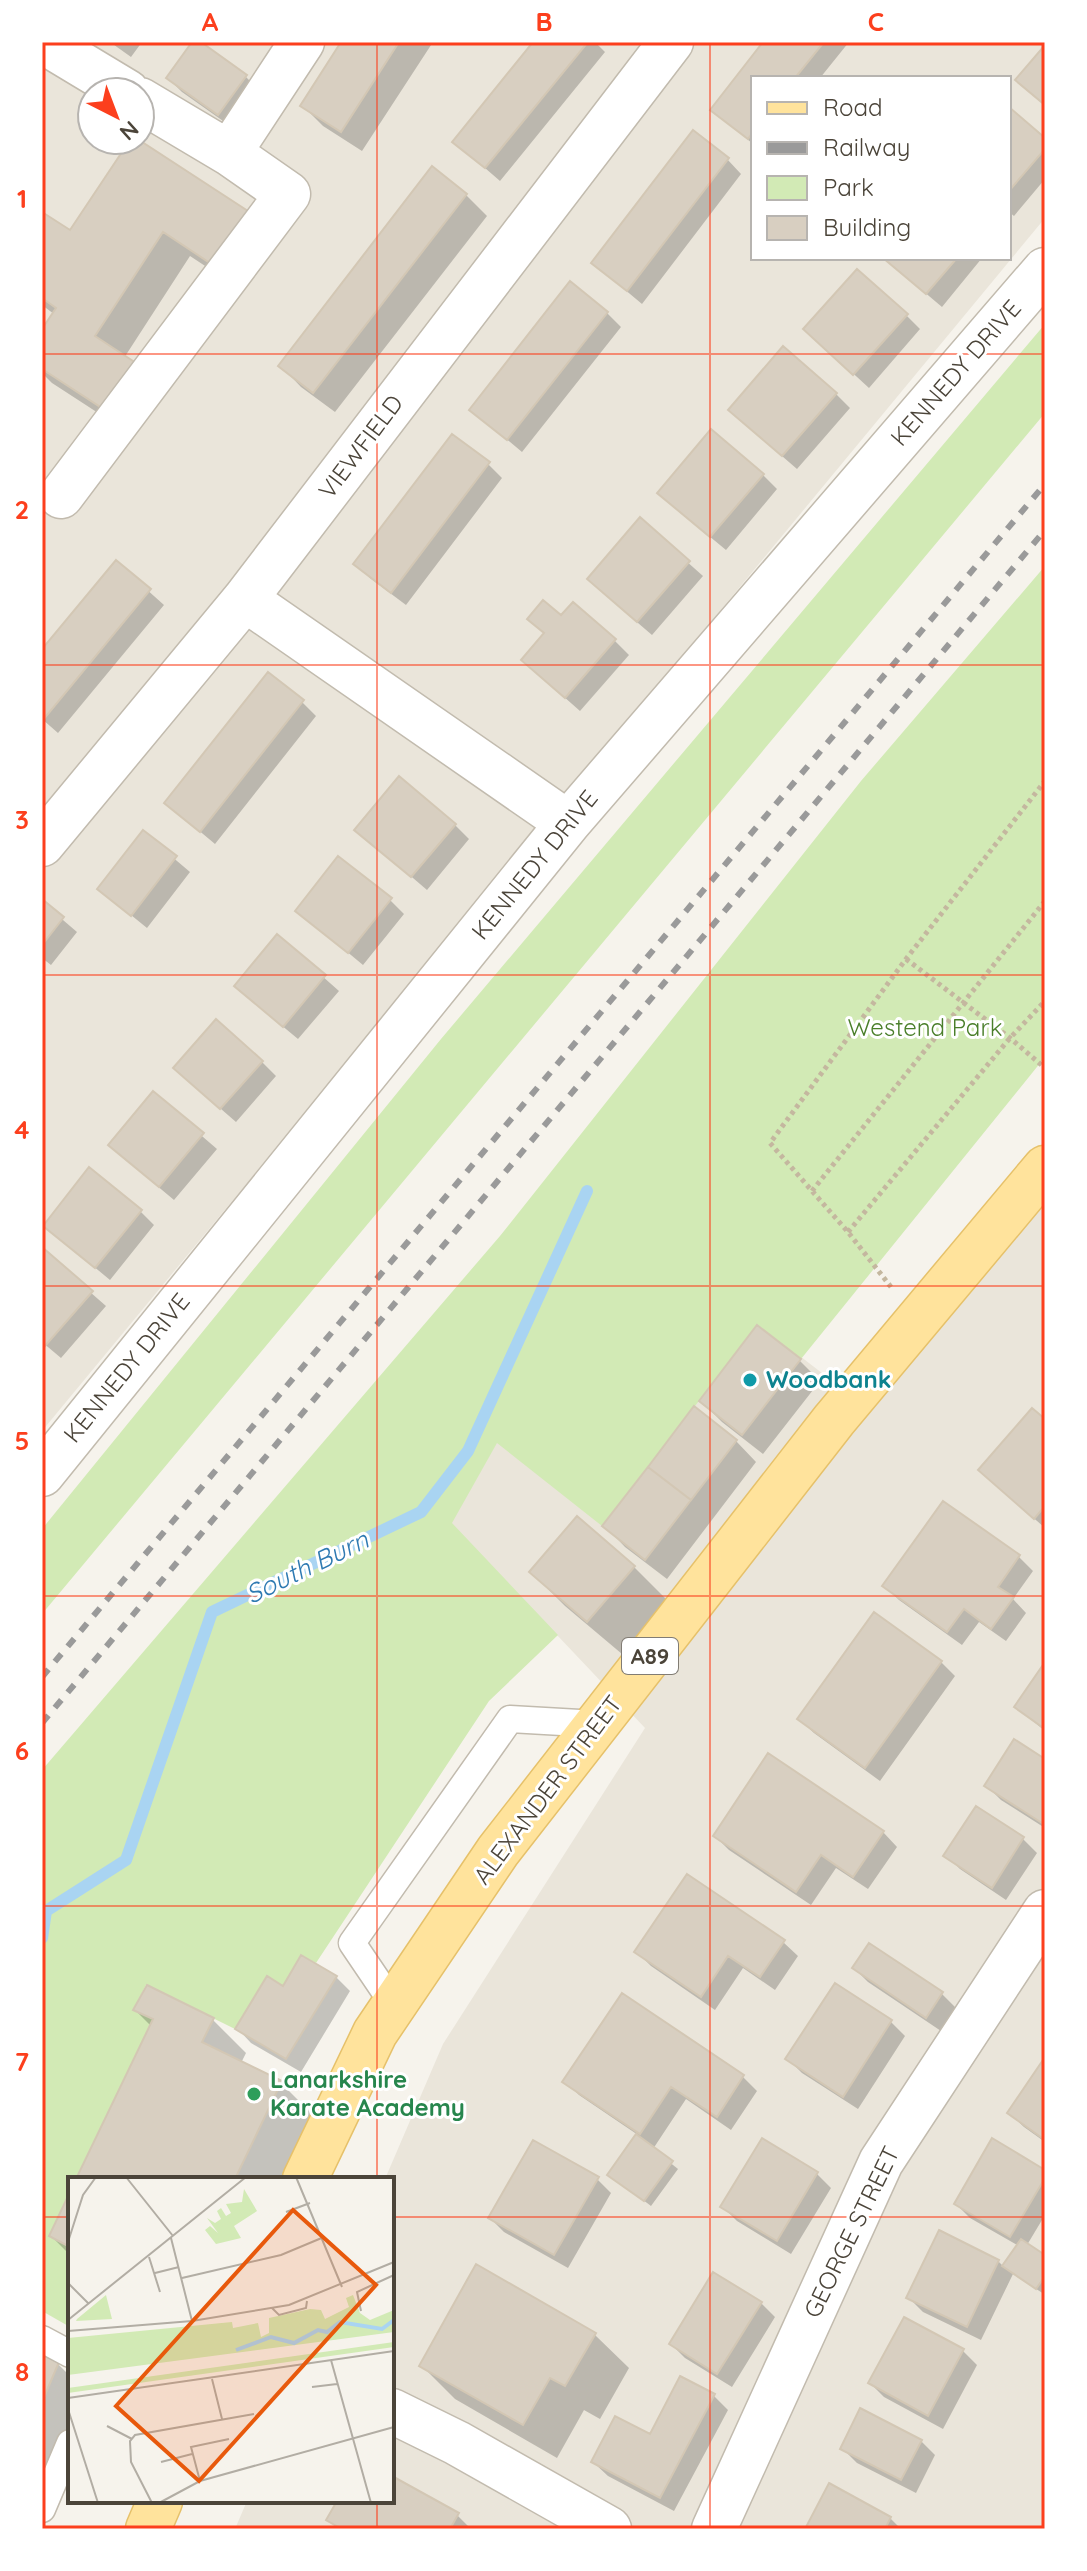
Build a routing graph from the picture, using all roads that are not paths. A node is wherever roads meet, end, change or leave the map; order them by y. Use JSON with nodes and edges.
{"nodes":[{"id":1,"x":44,"y":42,"type":"edge"},
{"id":2,"x":302,"y":42,"type":"edge"},
{"id":3,"x":671,"y":42,"type":"edge"},
{"id":4,"x":100,"y":76,"type":"edge"},
{"id":5,"x":156,"y":110,"type":"edge"},
{"id":6,"x":229,"y":153,"type":"junction"},
{"id":7,"x":1045,"y":270,"type":"edge"},
{"id":8,"x":61,"y":496,"type":"dead end"},
{"id":9,"x":245,"y":599,"type":"junction"},
{"id":10,"x":568,"y":823,"type":"junction"},
{"id":11,"x":42,"y":844,"type":"edge"},
{"id":12,"x":1045,"y":1168,"type":"edge"},
{"id":13,"x":42,"y":1474,"type":"edge"},
{"id":14,"x":597,"y":1724,"type":"junction"},
{"id":15,"x":1045,"y":1912,"type":"edge"},
{"id":16,"x":394,"y":2005,"type":"junction"},
{"id":17,"x":306,"y":2177,"type":"edge"},
{"id":18,"x":42,"y":2339,"type":"edge"},
{"id":19,"x":68,"y":2353,"type":"edge"},
{"id":20,"x":394,"y":2412,"type":"edge"},
{"id":21,"x":68,"y":2448,"type":"edge"},
{"id":22,"x":159,"y":2503,"type":"edge"},
{"id":23,"x":42,"y":2509,"type":"edge"},
{"id":24,"x":148,"y":2529,"type":"edge"},
{"id":25,"x":609,"y":2529,"type":"edge"},
{"id":26,"x":714,"y":2529,"type":"edge"}],
"edges":[{"from":1,"to":4,"type":"street"},
{"from":2,"to":6,"type":"street"},
{"from":3,"to":9,"type":"street","name":"VIEWFIELD"},
{"from":5,"to":6,"type":"street"},
{"from":6,"to":8,"type":"street"},
{"from":7,"to":10,"type":"street","name":"KENNEDY DRIVE"},
{"from":9,"to":10,"type":"street"},
{"from":9,"to":11,"type":"street","name":"VIEWFIELD"},
{"from":10,"to":13,"type":"street","name":"KENNEDY DRIVE"},
{"from":12,"to":14,"type":"main road","name":"ALEXANDER STREET","number":"A89"},
{"from":14,"to":16,"type":"main road","name":"ALEXANDER STREET","number":"A89"},
{"from":14,"to":16,"type":"lane"},
{"from":15,"to":26,"type":"street","name":"GEORGE STREET"},
{"from":16,"to":17,"type":"main road","name":"ALEXANDER STREET","number":"A89"},
{"from":18,"to":19,"type":"lane"},
{"from":20,"to":25,"type":"street"},
{"from":21,"to":23,"type":"lane"},
{"from":22,"to":24,"type":"main road"}]}
